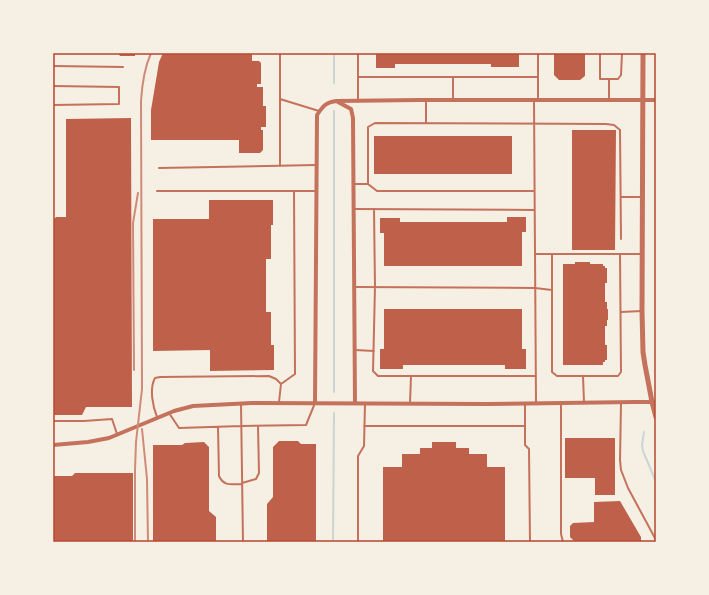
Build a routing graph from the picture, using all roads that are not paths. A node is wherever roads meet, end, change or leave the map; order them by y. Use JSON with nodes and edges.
{"nodes":[{"id":1,"x":280,"y":53,"type":"edge"},
{"id":2,"x":358,"y":53,"type":"edge"},
{"id":3,"x":538,"y":53,"type":"edge"},
{"id":4,"x":600,"y":53,"type":"edge"},
{"id":5,"x":622,"y":53,"type":"edge"},
{"id":6,"x":643,"y":53,"type":"edge"},
{"id":7,"x":53,"y":66,"type":"edge"},
{"id":8,"x":123,"y":67,"type":"dead end"},
{"id":9,"x":358,"y":77,"type":"junction"},
{"id":10,"x":453,"y":77,"type":"junction"},
{"id":11,"x":538,"y":77,"type":"junction"},
{"id":12,"x":609,"y":79,"type":"junction"},
{"id":13,"x":53,"y":86,"type":"edge"},
{"id":14,"x":280,"y":99,"type":"junction"},
{"id":15,"x":426,"y":100,"type":"junction"},
{"id":16,"x":453,"y":100,"type":"junction"},
{"id":17,"x":536,"y":100,"type":"junction"},
{"id":18,"x":609,"y":100,"type":"junction"},
{"id":19,"x":643,"y":100,"type":"junction"},
{"id":20,"x":656,"y":100,"type":"edge"},
{"id":21,"x":358,"y":101,"type":"junction"},
{"id":22,"x":337,"y":102,"type":"junction"},
{"id":23,"x":53,"y":105,"type":"edge"},
{"id":24,"x":320,"y":111,"type":"junction"},
{"id":25,"x":426,"y":123,"type":"junction"},
{"id":26,"x":534,"y":124,"type":"junction"},
{"id":27,"x":316,"y":165,"type":"junction"},
{"id":28,"x":280,"y":166,"type":"junction"},
{"id":29,"x":159,"y":168,"type":"dead end"},
{"id":30,"x":354,"y":184,"type":"junction"},
{"id":31,"x":368,"y":184,"type":"junction"},
{"id":32,"x":158,"y":191,"type":"dead end"},
{"id":33,"x":294,"y":191,"type":"junction"},
{"id":34,"x":316,"y":191,"type":"junction"},
{"id":35,"x":534,"y":191,"type":"junction"},
{"id":36,"x":621,"y":197,"type":"junction"},
{"id":37,"x":642,"y":197,"type":"junction"},
{"id":38,"x":354,"y":209,"type":"junction"},
{"id":39,"x":374,"y":209,"type":"junction"},
{"id":40,"x":534,"y":210,"type":"junction"},
{"id":41,"x":621,"y":239,"type":"dead end"},
{"id":42,"x":535,"y":254,"type":"junction"},
{"id":43,"x":552,"y":254,"type":"junction"},
{"id":44,"x":620,"y":254,"type":"junction"},
{"id":45,"x":642,"y":254,"type":"junction"},
{"id":46,"x":354,"y":287,"type":"junction"},
{"id":47,"x":375,"y":287,"type":"junction"},
{"id":48,"x":535,"y":288,"type":"junction"},
{"id":49,"x":552,"y":290,"type":"junction"},
{"id":50,"x":621,"y":312,"type":"junction"},
{"id":51,"x":642,"y":312,"type":"junction"},
{"id":52,"x":355,"y":350,"type":"junction"},
{"id":53,"x":374,"y":351,"type":"junction"},
{"id":54,"x":411,"y":376,"type":"junction"},
{"id":55,"x":536,"y":376,"type":"junction"},
{"id":56,"x":583,"y":376,"type":"junction"},
{"id":57,"x":281,"y":384,"type":"junction"},
{"id":58,"x":584,"y":402,"type":"junction"},
{"id":59,"x":621,"y":402,"type":"junction"},
{"id":60,"x":654,"y":402,"type":"edge"},
{"id":61,"x":241,"y":403,"type":"junction"},
{"id":62,"x":279,"y":403,"type":"junction"},
{"id":63,"x":315,"y":403,"type":"junction"},
{"id":64,"x":355,"y":403,"type":"junction"},
{"id":65,"x":365,"y":403,"type":"junction"},
{"id":66,"x":410,"y":403,"type":"junction"},
{"id":67,"x":525,"y":403,"type":"junction"},
{"id":68,"x":536,"y":403,"type":"junction"},
{"id":69,"x":561,"y":403,"type":"junction"},
{"id":70,"x":170,"y":413,"type":"junction"},
{"id":71,"x":656,"y":417,"type":"edge"},
{"id":72,"x":158,"y":418,"type":"junction"},
{"id":73,"x":53,"y":421,"type":"edge"},
{"id":74,"x":241,"y":426,"type":"junction"},
{"id":75,"x":258,"y":426,"type":"junction"},
{"id":76,"x":364,"y":426,"type":"junction"},
{"id":77,"x":525,"y":426,"type":"junction"},
{"id":78,"x":218,"y":427,"type":"junction"},
{"id":79,"x":117,"y":435,"type":"junction"},
{"id":80,"x":53,"y":445,"type":"edge"},
{"id":81,"x":242,"y":484,"type":"junction"},
{"id":82,"x":656,"y":540,"type":"edge"},
{"id":83,"x":243,"y":542,"type":"edge"},
{"id":84,"x":358,"y":542,"type":"edge"},
{"id":85,"x":530,"y":542,"type":"edge"},
{"id":86,"x":563,"y":542,"type":"edge"}],
"edges":[{"from":1,"to":14,"type":"lane"},
{"from":2,"to":9,"type":"lane"},
{"from":3,"to":11,"type":"lane"},
{"from":4,"to":12,"type":"lane"},
{"from":5,"to":12,"type":"lane"},
{"from":6,"to":19,"type":"street"},
{"from":7,"to":8,"type":"lane"},
{"from":9,"to":10,"type":"lane"},
{"from":9,"to":21,"type":"lane"},
{"from":10,"to":11,"type":"lane"},
{"from":10,"to":16,"type":"lane"},
{"from":11,"to":17,"type":"lane"},
{"from":12,"to":18,"type":"lane"},
{"from":13,"to":23,"type":"lane"},
{"from":14,"to":24,"type":"lane"},
{"from":14,"to":28,"type":"lane"},
{"from":15,"to":16,"type":"street"},
{"from":15,"to":21,"type":"street"},
{"from":15,"to":25,"type":"lane"},
{"from":16,"to":17,"type":"street"},
{"from":17,"to":18,"type":"street"},
{"from":17,"to":26,"type":"lane"},
{"from":18,"to":19,"type":"street"},
{"from":19,"to":20,"type":"street"},
{"from":19,"to":37,"type":"street"},
{"from":21,"to":22,"type":"street"},
{"from":22,"to":24,"type":"street"},
{"from":22,"to":30,"type":"street"},
{"from":24,"to":27,"type":"street"},
{"from":25,"to":26,"type":"lane"},
{"from":25,"to":31,"type":"lane"},
{"from":26,"to":35,"type":"lane"},
{"from":26,"to":36,"type":"lane"},
{"from":27,"to":28,"type":"lane"},
{"from":27,"to":34,"type":"street"},
{"from":28,"to":29,"type":"lane"},
{"from":30,"to":31,"type":"lane"},
{"from":30,"to":38,"type":"street"},
{"from":31,"to":35,"type":"lane"},
{"from":32,"to":33,"type":"lane"},
{"from":33,"to":34,"type":"lane"},
{"from":33,"to":57,"type":"lane"},
{"from":34,"to":63,"type":"street"},
{"from":35,"to":40,"type":"lane"},
{"from":36,"to":37,"type":"lane"},
{"from":36,"to":41,"type":"lane"},
{"from":37,"to":45,"type":"street"},
{"from":38,"to":39,"type":"lane"},
{"from":38,"to":46,"type":"street"},
{"from":39,"to":40,"type":"lane"},
{"from":39,"to":47,"type":"lane"},
{"from":40,"to":42,"type":"lane"},
{"from":42,"to":43,"type":"lane"},
{"from":42,"to":48,"type":"lane"},
{"from":43,"to":44,"type":"lane"},
{"from":43,"to":49,"type":"lane"},
{"from":44,"to":45,"type":"lane"},
{"from":44,"to":50,"type":"lane"},
{"from":45,"to":51,"type":"street"},
{"from":46,"to":47,"type":"lane"},
{"from":46,"to":52,"type":"street"},
{"from":47,"to":48,"type":"lane"},
{"from":47,"to":53,"type":"lane"},
{"from":48,"to":49,"type":"lane"},
{"from":48,"to":55,"type":"lane"},
{"from":49,"to":56,"type":"lane"},
{"from":50,"to":51,"type":"lane"},
{"from":50,"to":56,"type":"lane"},
{"from":51,"to":60,"type":"street"},
{"from":52,"to":53,"type":"lane"},
{"from":52,"to":64,"type":"street"},
{"from":53,"to":54,"type":"lane"},
{"from":54,"to":55,"type":"lane"},
{"from":54,"to":66,"type":"lane"},
{"from":55,"to":68,"type":"lane"},
{"from":56,"to":58,"type":"lane"},
{"from":57,"to":62,"type":"lane"},
{"from":57,"to":72,"type":"lane"},
{"from":58,"to":59,"type":"street"},
{"from":58,"to":69,"type":"street"},
{"from":59,"to":60,"type":"street"},
{"from":59,"to":82,"type":"lane"},
{"from":60,"to":71,"type":"street"},
{"from":61,"to":62,"type":"street"},
{"from":61,"to":70,"type":"street"},
{"from":61,"to":74,"type":"lane"},
{"from":62,"to":63,"type":"street"},
{"from":63,"to":64,"type":"street"},
{"from":63,"to":75,"type":"lane"},
{"from":64,"to":65,"type":"street"},
{"from":65,"to":66,"type":"street"},
{"from":65,"to":76,"type":"lane"},
{"from":66,"to":67,"type":"street"},
{"from":67,"to":68,"type":"street"},
{"from":67,"to":77,"type":"lane"},
{"from":68,"to":69,"type":"street"},
{"from":69,"to":86,"type":"lane"},
{"from":70,"to":72,"type":"street"},
{"from":70,"to":78,"type":"lane"},
{"from":72,"to":79,"type":"street"},
{"from":73,"to":79,"type":"lane"},
{"from":74,"to":75,"type":"lane"},
{"from":74,"to":78,"type":"lane"},
{"from":74,"to":81,"type":"lane"},
{"from":75,"to":81,"type":"lane"},
{"from":76,"to":77,"type":"lane"},
{"from":76,"to":84,"type":"lane"},
{"from":77,"to":85,"type":"lane"},
{"from":78,"to":81,"type":"lane"},
{"from":79,"to":80,"type":"street"},
{"from":81,"to":83,"type":"lane"}]}
